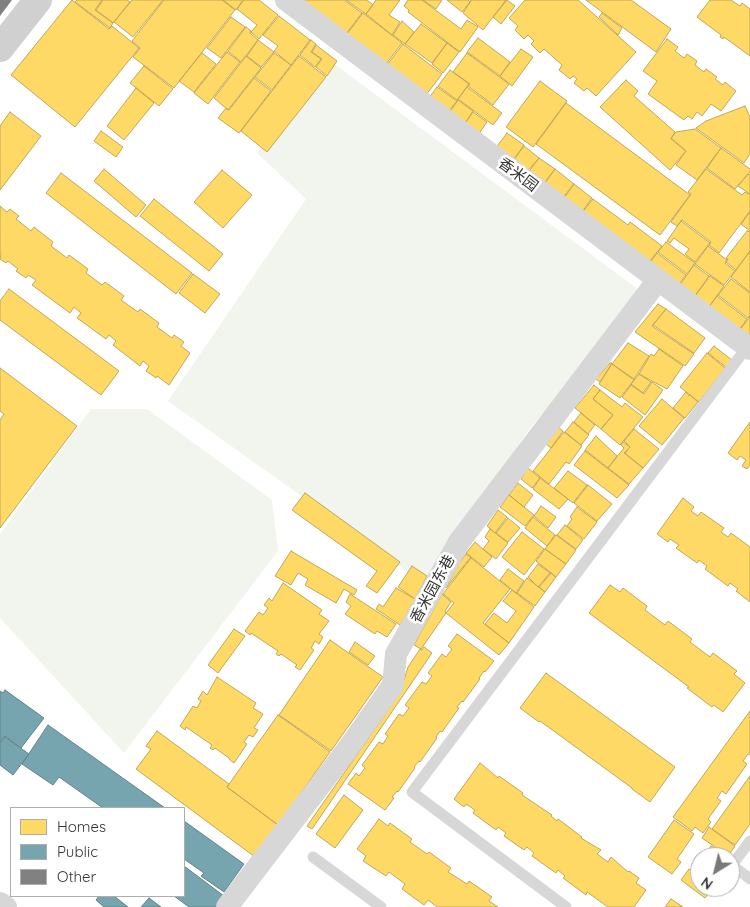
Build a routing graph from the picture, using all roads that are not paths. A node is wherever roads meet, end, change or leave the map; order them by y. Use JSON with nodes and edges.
{"nodes":[{"id":1,"x":38,"y":0,"type":"edge"},
{"id":2,"x":286,"y":0,"type":"edge"},
{"id":3,"x":0,"y":48,"type":"edge"},
{"id":4,"x":658,"y":280,"type":"junction"},
{"id":5,"x":748,"y":348,"type":"edge"},
{"id":6,"x":750,"y":840,"type":"edge"},
{"id":7,"x":314,"y":857,"type":"dead end"},
{"id":8,"x":750,"y":878,"type":"edge"},
{"id":9,"x":0,"y":903,"type":"edge"},
{"id":10,"x":6,"y":907,"type":"edge"},
{"id":11,"x":227,"y":907,"type":"edge"},
{"id":12,"x":381,"y":907,"type":"edge"},
{"id":13,"x":566,"y":907,"type":"edge"}],
"edges":[{"from":1,"to":3,"type":"street"},
{"from":2,"to":4,"type":"street","name":"香米园"},
{"from":4,"to":5,"type":"street","name":"香米园"},
{"from":4,"to":11,"type":"street","name":"香米园东巷"},
{"from":5,"to":13,"type":"lane"},
{"from":6,"to":8,"type":"lane"},
{"from":7,"to":12,"type":"lane"},
{"from":9,"to":10,"type":"street"}]}
